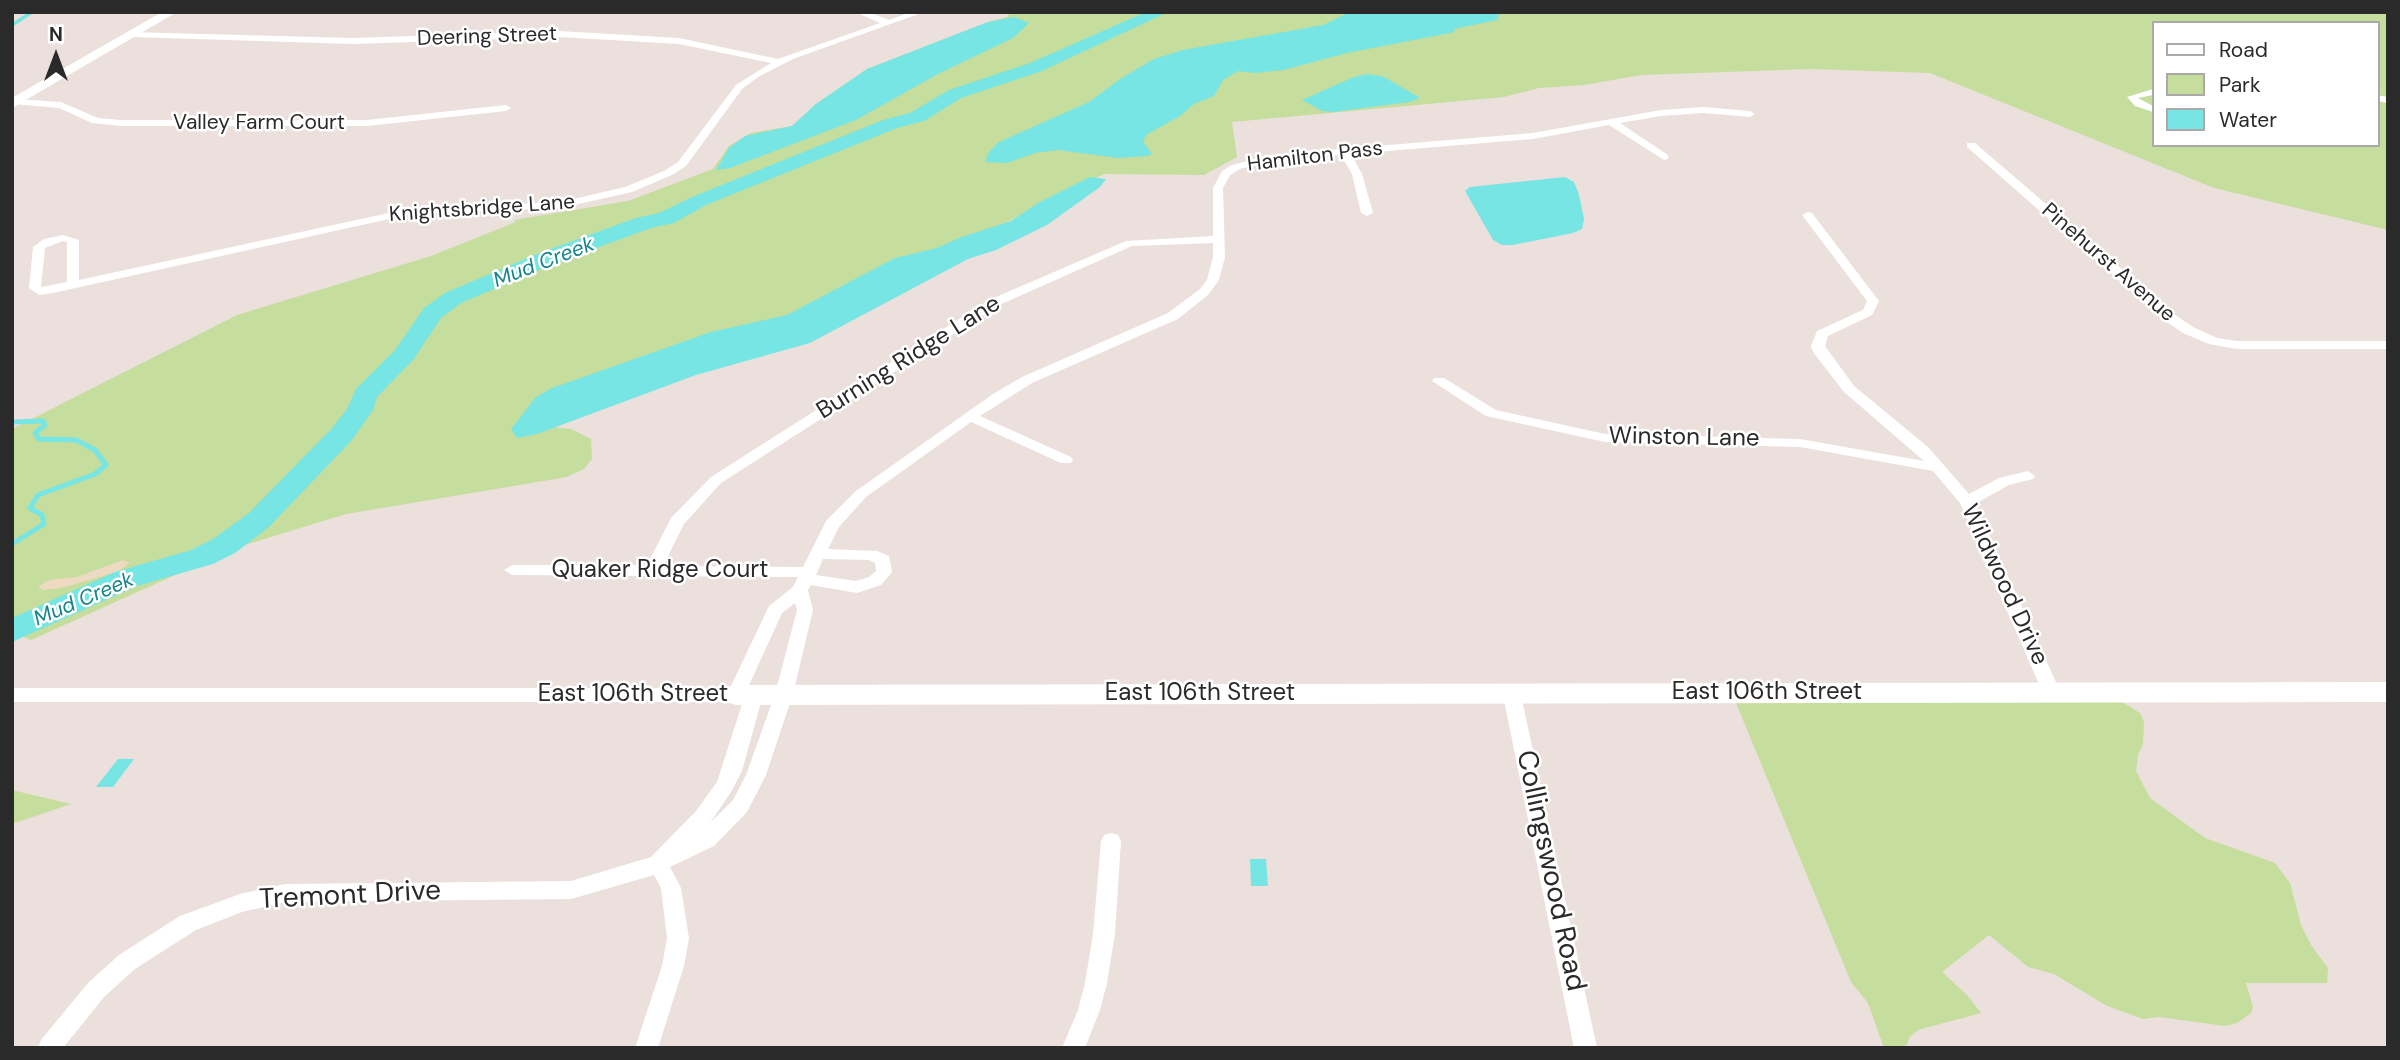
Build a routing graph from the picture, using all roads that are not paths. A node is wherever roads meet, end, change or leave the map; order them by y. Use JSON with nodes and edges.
{"nodes":[{"id":1,"x":171,"y":12,"type":"edge"},
{"id":2,"x":859,"y":12,"type":"edge"},
{"id":3,"x":920,"y":12,"type":"edge"},
{"id":4,"x":889,"y":23,"type":"junction"},
{"id":5,"x":133,"y":34,"type":"junction"},
{"id":6,"x":193,"y":37,"type":"junction"},
{"id":7,"x":120,"y":42,"type":"junction"},
{"id":8,"x":778,"y":62,"type":"junction"},
{"id":9,"x":2152,"y":92,"type":"edge"},
{"id":10,"x":14,"y":103,"type":"edge"},
{"id":11,"x":506,"y":108,"type":"dead end"},
{"id":12,"x":2152,"y":109,"type":"edge"},
{"id":13,"x":1750,"y":114,"type":"dead end"},
{"id":14,"x":1611,"y":122,"type":"junction"},
{"id":15,"x":1971,"y":145,"type":"dead end"},
{"id":16,"x":1344,"y":152,"type":"junction"},
{"id":17,"x":1664,"y":157,"type":"dead end"},
{"id":18,"x":1367,"y":214,"type":"dead end"},
{"id":19,"x":1808,"y":215,"type":"dead end"},
{"id":20,"x":1219,"y":239,"type":"junction"},
{"id":21,"x":73,"y":285,"type":"junction"},
{"id":22,"x":2388,"y":345,"type":"edge"},
{"id":23,"x":1439,"y":381,"type":"dead end"},
{"id":24,"x":971,"y":417,"type":"junction"},
{"id":25,"x":1066,"y":460,"type":"dead end"},
{"id":26,"x":1938,"y":468,"type":"junction"},
{"id":27,"x":2028,"y":476,"type":"dead end"},
{"id":28,"x":1968,"y":502,"type":"junction"},
{"id":29,"x":817,"y":554,"type":"junction"},
{"id":30,"x":512,"y":570,"type":"dead end"},
{"id":31,"x":653,"y":570,"type":"junction"},
{"id":32,"x":804,"y":580,"type":"junction"},
{"id":33,"x":2051,"y":691,"type":"junction"},
{"id":34,"x":2388,"y":692,"type":"edge"},
{"id":35,"x":784,"y":694,"type":"junction"},
{"id":36,"x":12,"y":695,"type":"edge"},
{"id":37,"x":745,"y":695,"type":"junction"},
{"id":38,"x":1512,"y":695,"type":"junction"},
{"id":39,"x":1111,"y":841,"type":"dead end"},
{"id":40,"x":658,"y":863,"type":"junction"},
{"id":41,"x":49,"y":1048,"type":"edge"},
{"id":42,"x":646,"y":1048,"type":"edge"},
{"id":43,"x":1073,"y":1048,"type":"edge"},
{"id":44,"x":1586,"y":1048,"type":"edge"}],
"edges":[{"from":1,"to":5,"type":"street"},
{"from":2,"to":4,"type":"street"},
{"from":3,"to":4,"type":"street","name":"Knightsbridge Lane"},
{"from":4,"to":8,"type":"street","name":"Knightsbridge Lane"},
{"from":5,"to":6,"type":"street","name":"Deering Street"},
{"from":5,"to":7,"type":"street"},
{"from":6,"to":7,"type":"street","name":"Deering Street"},
{"from":6,"to":8,"type":"street","name":"Deering Street"},
{"from":7,"to":10,"type":"street"},
{"from":8,"to":21,"type":"street","name":"Knightsbridge Lane"},
{"from":9,"to":12,"type":"street"},
{"from":10,"to":11,"type":"street","name":"Valley Farm Court"},
{"from":13,"to":14,"type":"street","name":"Hamilton Pass"},
{"from":14,"to":16,"type":"street","name":"Hamilton Pass"},
{"from":14,"to":17,"type":"street"},
{"from":15,"to":22,"type":"street","name":"Pinehurst Avenue"},
{"from":16,"to":18,"type":"street"},
{"from":16,"to":20,"type":"street","name":"Hamilton Pass"},
{"from":19,"to":26,"type":"street","name":"Wildwood Drive"},
{"from":20,"to":24,"type":"street","name":"Hamilton Pass"},
{"from":20,"to":31,"type":"street","name":"Burning Ridge Lane"},
{"from":21,"to":21,"type":"street","name":"Knightsbridge Lane"},
{"from":23,"to":26,"type":"street","name":"Winston Lane"},
{"from":24,"to":25,"type":"street"},
{"from":24,"to":29,"type":"street","name":"Hamilton Pass"},
{"from":26,"to":28,"type":"street","name":"Wildwood Drive"},
{"from":27,"to":28,"type":"street"},
{"from":28,"to":33,"type":"street","name":"Wildwood Drive"},
{"from":29,"to":32,"type":"street","name":"Hamilton Pass"},
{"from":29,"to":32,"type":"street","name":"Quaker Ridge Court"},
{"from":30,"to":31,"type":"street","name":"Quaker Ridge Court"},
{"from":31,"to":32,"type":"street","name":"Quaker Ridge Court"},
{"from":32,"to":35,"type":"street","name":"Hamilton Pass"},
{"from":32,"to":37,"type":"street","name":"Hamilton Pass"},
{"from":33,"to":34,"type":"street","name":"East 106th Street"},
{"from":33,"to":38,"type":"street","name":"East 106th Street"},
{"from":35,"to":37,"type":"street","name":"East 106th Street"},
{"from":35,"to":38,"type":"street","name":"East 106th Street"},
{"from":35,"to":40,"type":"street","name":"Tremont Drive"},
{"from":36,"to":37,"type":"street","name":"East 106th Street"},
{"from":37,"to":40,"type":"street","name":"Tremont Drive"},
{"from":38,"to":44,"type":"street","name":"Collingswood Road"},
{"from":39,"to":43,"type":"street"},
{"from":40,"to":41,"type":"street","name":"Tremont Drive"},
{"from":40,"to":42,"type":"street"}]}
